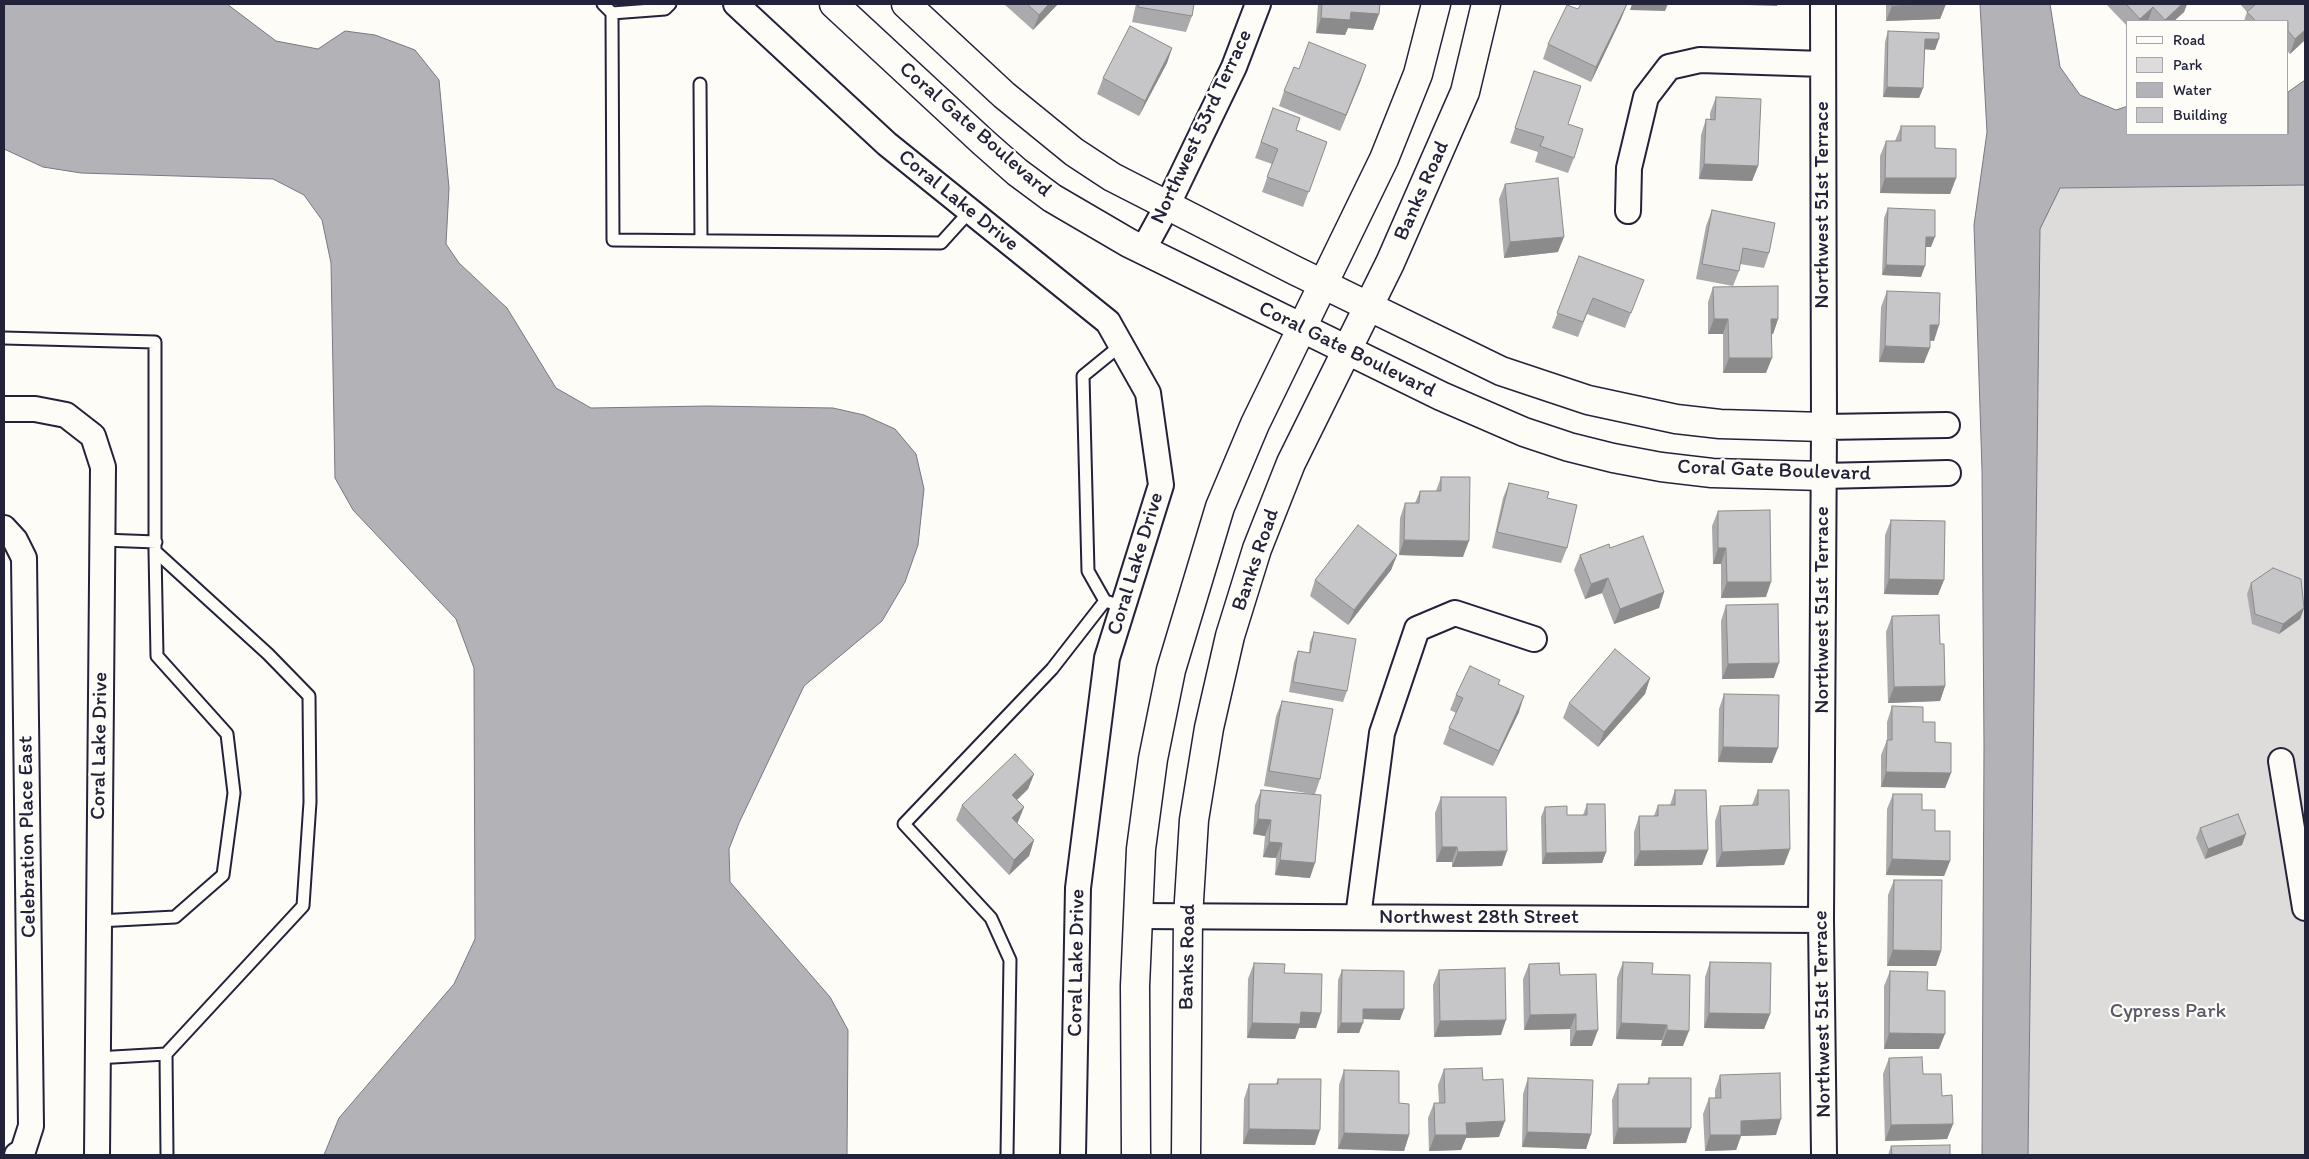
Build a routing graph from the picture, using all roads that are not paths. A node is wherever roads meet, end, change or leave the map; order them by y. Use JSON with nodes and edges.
{"nodes":[{"id":1,"x":603,"y":4,"type":"edge"},
{"id":2,"x":670,"y":4,"type":"edge"},
{"id":3,"x":736,"y":4,"type":"edge"},
{"id":4,"x":834,"y":4,"type":"edge"},
{"id":5,"x":906,"y":4,"type":"edge"},
{"id":6,"x":1258,"y":4,"type":"edge"},
{"id":7,"x":1436,"y":4,"type":"edge"},
{"id":8,"x":1486,"y":4,"type":"edge"},
{"id":9,"x":1823,"y":4,"type":"edge"},
{"id":10,"x":612,"y":13,"type":"junction"},
{"id":11,"x":1822,"y":64,"type":"junction"},
{"id":12,"x":700,"y":84,"type":"dead end"},
{"id":13,"x":1167,"y":206,"type":"junction"},
{"id":14,"x":970,"y":211,"type":"junction"},
{"id":15,"x":1628,"y":211,"type":"dead end"},
{"id":16,"x":701,"y":241,"type":"junction"},
{"id":17,"x":1143,"y":250,"type":"junction"},
{"id":18,"x":1324,"y":284,"type":"junction"},
{"id":19,"x":1368,"y":306,"type":"junction"},
{"id":20,"x":1302,"y":329,"type":"junction"},
{"id":21,"x":4,"y":338,"type":"edge"},
{"id":22,"x":1121,"y":345,"type":"junction"},
{"id":23,"x":1346,"y":350,"type":"junction"},
{"id":24,"x":4,"y":410,"type":"edge"},
{"id":25,"x":1947,"y":425,"type":"dead end"},
{"id":26,"x":1824,"y":427,"type":"junction"},
{"id":27,"x":1948,"y":473,"type":"dead end"},
{"id":28,"x":1823,"y":476,"type":"junction"},
{"id":29,"x":4,"y":528,"type":"edge"},
{"id":30,"x":103,"y":540,"type":"junction"},
{"id":31,"x":156,"y":546,"type":"junction"},
{"id":32,"x":1114,"y":604,"type":"junction"},
{"id":33,"x":1534,"y":639,"type":"dead end"},
{"id":34,"x":2282,"y":761,"type":"dead end"},
{"id":35,"x":2305,"y":908,"type":"edge"},
{"id":36,"x":1138,"y":916,"type":"junction"},
{"id":37,"x":1188,"y":917,"type":"junction"},
{"id":38,"x":1358,"y":917,"type":"junction"},
{"id":39,"x":1821,"y":920,"type":"junction"},
{"id":40,"x":98,"y":921,"type":"junction"},
{"id":41,"x":166,"y":1054,"type":"junction"},
{"id":42,"x":96,"y":1058,"type":"junction"},
{"id":43,"x":20,"y":1153,"type":"edge"},
{"id":44,"x":97,"y":1155,"type":"edge"},
{"id":45,"x":167,"y":1155,"type":"edge"},
{"id":46,"x":1006,"y":1155,"type":"edge"},
{"id":47,"x":1073,"y":1155,"type":"edge"},
{"id":48,"x":1136,"y":1155,"type":"edge"},
{"id":49,"x":1186,"y":1155,"type":"edge"},
{"id":50,"x":1824,"y":1155,"type":"edge"}],
"edges":[{"from":1,"to":10,"type":"lane"},
{"from":2,"to":10,"type":"lane"},
{"from":3,"to":14,"type":"street","name":"Coral Lake Drive"},
{"from":4,"to":17,"type":"street","name":"Coral Gate Boulevard"},
{"from":5,"to":13,"type":"street"},
{"from":6,"to":13,"type":"street","name":"Northwest 53rd Terrace"},
{"from":7,"to":18,"type":"street"},
{"from":8,"to":19,"type":"street","name":"Banks Road"},
{"from":9,"to":11,"type":"street","name":"Northwest 51st Terrace"},
{"from":10,"to":16,"type":"lane"},
{"from":11,"to":15,"type":"street"},
{"from":11,"to":26,"type":"street","name":"Northwest 51st Terrace"},
{"from":12,"to":16,"type":"lane"},
{"from":13,"to":17,"type":"street","name":"Northwest 53rd Terrace"},
{"from":13,"to":18,"type":"street"},
{"from":14,"to":16,"type":"lane"},
{"from":14,"to":22,"type":"street","name":"Coral Lake Drive"},
{"from":17,"to":20,"type":"street","name":"Coral Gate Boulevard"},
{"from":18,"to":19,"type":"street"},
{"from":18,"to":20,"type":"street"},
{"from":19,"to":23,"type":"street","name":"Banks Road"},
{"from":19,"to":26,"type":"street"},
{"from":20,"to":23,"type":"street","name":"Coral Gate Boulevard"},
{"from":20,"to":36,"type":"street"},
{"from":21,"to":31,"type":"lane"},
{"from":22,"to":32,"type":"street","name":"Coral Lake Drive"},
{"from":22,"to":32,"type":"lane"},
{"from":23,"to":28,"type":"street","name":"Coral Gate Boulevard"},
{"from":23,"to":37,"type":"street","name":"Banks Road"},
{"from":24,"to":30,"type":"street","name":"Coral Lake Drive"},
{"from":25,"to":26,"type":"street"},
{"from":26,"to":28,"type":"street","name":"Northwest 51st Terrace"},
{"from":27,"to":28,"type":"street","name":"Coral Gate Boulevard"},
{"from":28,"to":39,"type":"street","name":"Northwest 51st Terrace"},
{"from":29,"to":43,"type":"street","name":"Celebration Place East"},
{"from":30,"to":31,"type":"lane"},
{"from":30,"to":40,"type":"street","name":"Coral Lake Drive"},
{"from":31,"to":40,"type":"lane"},
{"from":31,"to":41,"type":"lane"},
{"from":32,"to":46,"type":"lane"},
{"from":32,"to":47,"type":"street","name":"Coral Lake Drive"},
{"from":33,"to":38,"type":"street"},
{"from":34,"to":35,"type":"street"},
{"from":36,"to":37,"type":"street","name":"Northwest 28th Street"},
{"from":36,"to":48,"type":"street"},
{"from":37,"to":38,"type":"street","name":"Northwest 28th Street"},
{"from":37,"to":49,"type":"street","name":"Banks Road"},
{"from":38,"to":39,"type":"street","name":"Northwest 28th Street"},
{"from":39,"to":50,"type":"street","name":"Northwest 51st Terrace"},
{"from":40,"to":42,"type":"street","name":"Coral Lake Drive"},
{"from":41,"to":42,"type":"lane"},
{"from":41,"to":45,"type":"lane"},
{"from":42,"to":44,"type":"street","name":"Coral Lake Drive"}]}
